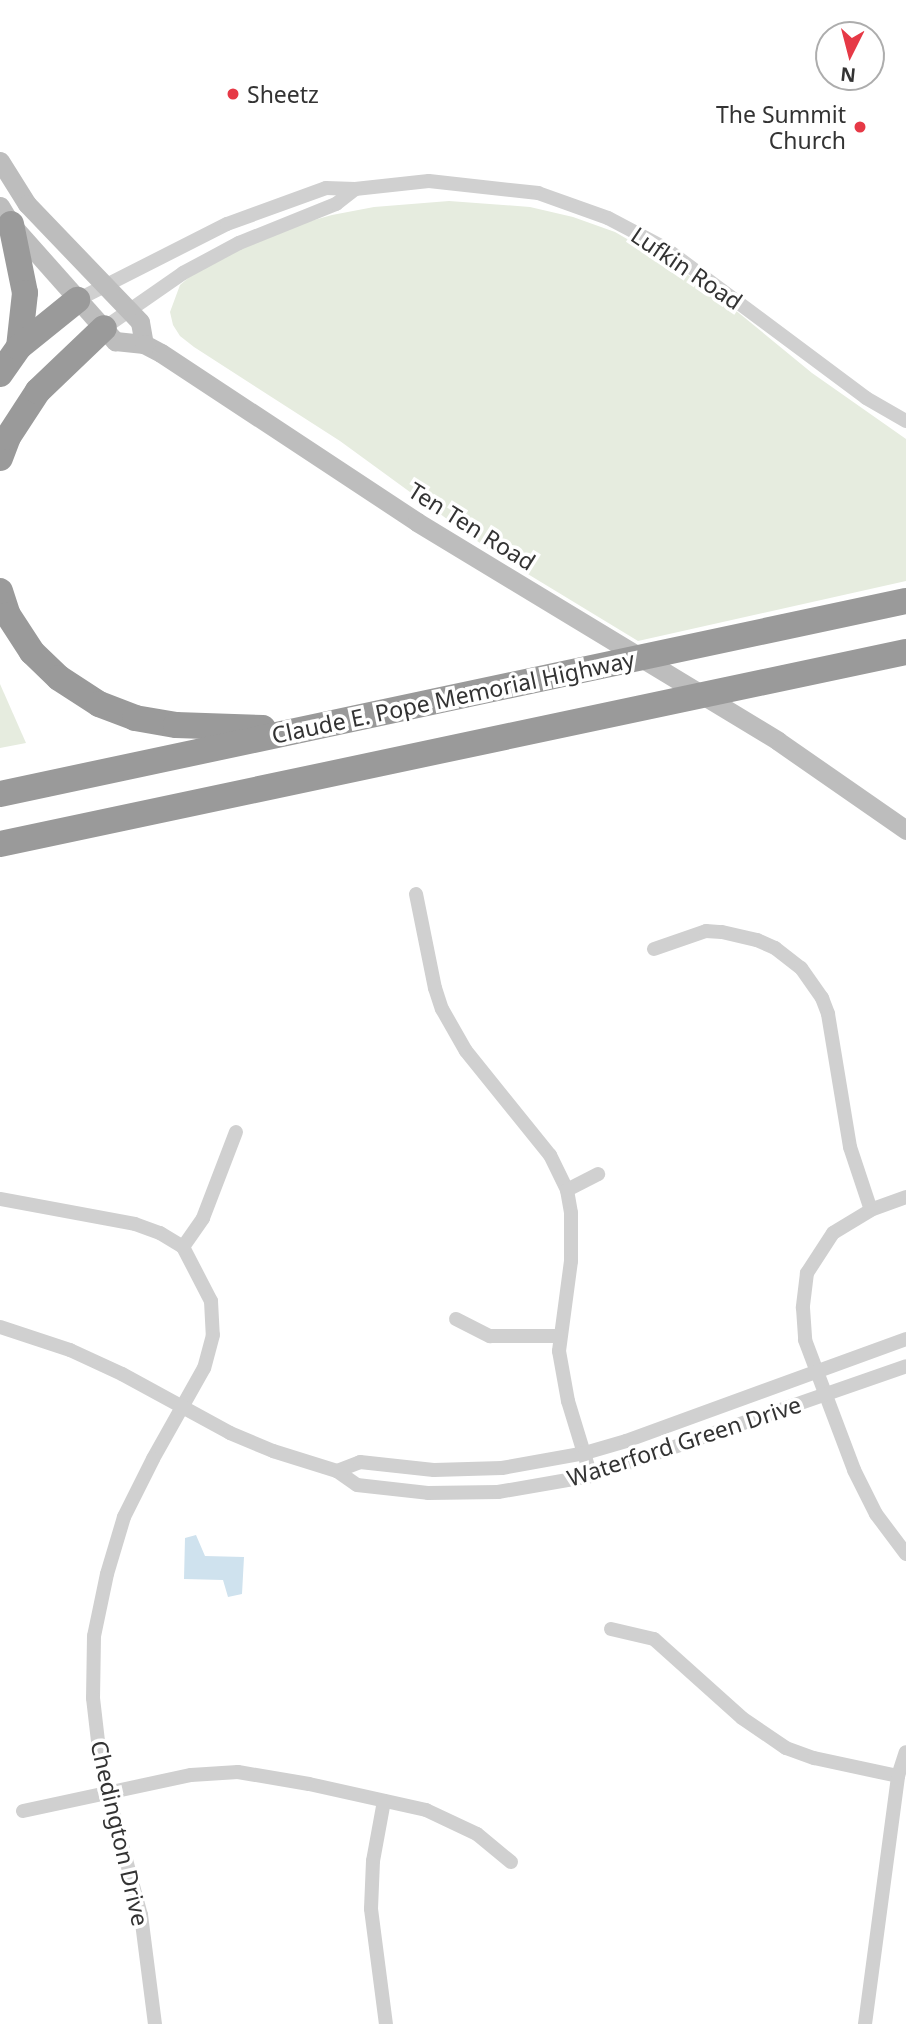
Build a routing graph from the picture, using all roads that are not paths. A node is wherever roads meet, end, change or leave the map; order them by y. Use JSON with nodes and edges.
{"nodes":[{"id":1,"x":0,"y":161,"type":"edge"},
{"id":2,"x":355,"y":189,"type":"junction"},
{"id":3,"x":5,"y":215,"type":"edge"},
{"id":4,"x":105,"y":287,"type":"junction"},
{"id":5,"x":78,"y":300,"type":"junction"},
{"id":6,"x":130,"y":312,"type":"junction"},
{"id":7,"x":104,"y":328,"type":"junction"},
{"id":8,"x":144,"y":344,"type":"junction"},
{"id":9,"x":19,"y":347,"type":"junction"},
{"id":10,"x":0,"y":374,"type":"edge"},
{"id":11,"x":906,"y":421,"type":"edge"},
{"id":12,"x":0,"y":458,"type":"edge"},
{"id":13,"x":0,"y":591,"type":"edge"},
{"id":14,"x":906,"y":601,"type":"edge"},
{"id":15,"x":906,"y":652,"type":"edge"},
{"id":16,"x":300,"y":730,"type":"junction"},
{"id":17,"x":0,"y":794,"type":"edge"},
{"id":18,"x":906,"y":830,"type":"edge"},
{"id":19,"x":0,"y":844,"type":"edge"},
{"id":20,"x":416,"y":894,"type":"dead end"},
{"id":21,"x":654,"y":949,"type":"dead end"},
{"id":22,"x":236,"y":1132,"type":"dead end"},
{"id":23,"x":598,"y":1174,"type":"dead end"},
{"id":24,"x":567,"y":1190,"type":"junction"},
{"id":25,"x":906,"y":1196,"type":"edge"},
{"id":26,"x":0,"y":1199,"type":"edge"},
{"id":27,"x":871,"y":1210,"type":"junction"},
{"id":28,"x":183,"y":1247,"type":"junction"},
{"id":29,"x":456,"y":1319,"type":"dead end"},
{"id":30,"x":0,"y":1327,"type":"edge"},
{"id":31,"x":560,"y":1336,"type":"junction"},
{"id":32,"x":906,"y":1339,"type":"edge"},
{"id":33,"x":906,"y":1366,"type":"edge"},
{"id":34,"x":816,"y":1371,"type":"junction"},
{"id":35,"x":825,"y":1394,"type":"junction"},
{"id":36,"x":184,"y":1408,"type":"junction"},
{"id":37,"x":585,"y":1453,"type":"junction"},
{"id":38,"x":337,"y":1471,"type":"junction"},
{"id":39,"x":591,"y":1476,"type":"junction"},
{"id":40,"x":906,"y":1554,"type":"edge"},
{"id":41,"x":611,"y":1629,"type":"dead end"},
{"id":42,"x":906,"y":1752,"type":"edge"},
{"id":43,"x":898,"y":1776,"type":"junction"},
{"id":44,"x":108,"y":1792,"type":"junction"},
{"id":45,"x":384,"y":1801,"type":"junction"},
{"id":46,"x":23,"y":1811,"type":"dead end"},
{"id":47,"x":511,"y":1862,"type":"dead end"},
{"id":48,"x":155,"y":2024,"type":"edge"},
{"id":49,"x":386,"y":2024,"type":"edge"},
{"id":50,"x":865,"y":2024,"type":"edge"}],
"edges":[{"from":1,"to":4,"type":"main road"},
{"from":2,"to":4,"type":"street","name":"Lufkin Road"},
{"from":2,"to":6,"type":"street","name":"Lufkin Road"},
{"from":2,"to":11,"type":"street","name":"Lufkin Road"},
{"from":3,"to":5,"type":"main road","name":"Ten Ten Road"},
{"from":3,"to":9,"type":"highway"},
{"from":4,"to":5,"type":"street","name":"Lufkin Road"},
{"from":4,"to":6,"type":"main road"},
{"from":5,"to":7,"type":"main road","name":"Ten Ten Road"},
{"from":5,"to":9,"type":"highway"},
{"from":6,"to":7,"type":"street","name":"Lufkin Road"},
{"from":6,"to":8,"type":"main road"},
{"from":7,"to":8,"type":"main road","name":"Ten Ten Road"},
{"from":7,"to":12,"type":"highway"},
{"from":8,"to":18,"type":"main road","name":"Ten Ten Road"},
{"from":9,"to":10,"type":"highway"},
{"from":13,"to":16,"type":"highway"},
{"from":14,"to":16,"type":"highway","name":"Claude E. Pope Memorial Highway"},
{"from":15,"to":19,"type":"highway"},
{"from":16,"to":17,"type":"highway","name":"Claude E. Pope Memorial Highway"},
{"from":20,"to":24,"type":"street"},
{"from":21,"to":27,"type":"street"},
{"from":22,"to":28,"type":"street"},
{"from":23,"to":24,"type":"street"},
{"from":24,"to":31,"type":"street"},
{"from":25,"to":27,"type":"street"},
{"from":26,"to":28,"type":"street"},
{"from":27,"to":34,"type":"street"},
{"from":28,"to":36,"type":"street","name":"Chedington Drive"},
{"from":29,"to":31,"type":"street"},
{"from":30,"to":36,"type":"street","name":"Waterford Green Drive"},
{"from":31,"to":37,"type":"street"},
{"from":32,"to":34,"type":"street","name":"Waterford Green Drive"},
{"from":33,"to":35,"type":"street","name":"Waterford Green Drive"},
{"from":34,"to":35,"type":"street"},
{"from":34,"to":37,"type":"street","name":"Waterford Green Drive"},
{"from":35,"to":39,"type":"street","name":"Waterford Green Drive"},
{"from":35,"to":40,"type":"street"},
{"from":36,"to":38,"type":"street","name":"Waterford Green Drive"},
{"from":36,"to":44,"type":"street","name":"Chedington Drive"},
{"from":37,"to":38,"type":"street","name":"Waterford Green Drive"},
{"from":37,"to":39,"type":"street"},
{"from":38,"to":39,"type":"street","name":"Waterford Green Drive"},
{"from":41,"to":43,"type":"street"},
{"from":42,"to":43,"type":"street"},
{"from":43,"to":50,"type":"street"},
{"from":44,"to":45,"type":"street"},
{"from":44,"to":46,"type":"street"},
{"from":44,"to":48,"type":"street","name":"Chedington Drive"},
{"from":45,"to":47,"type":"street"},
{"from":45,"to":49,"type":"street"}]}
